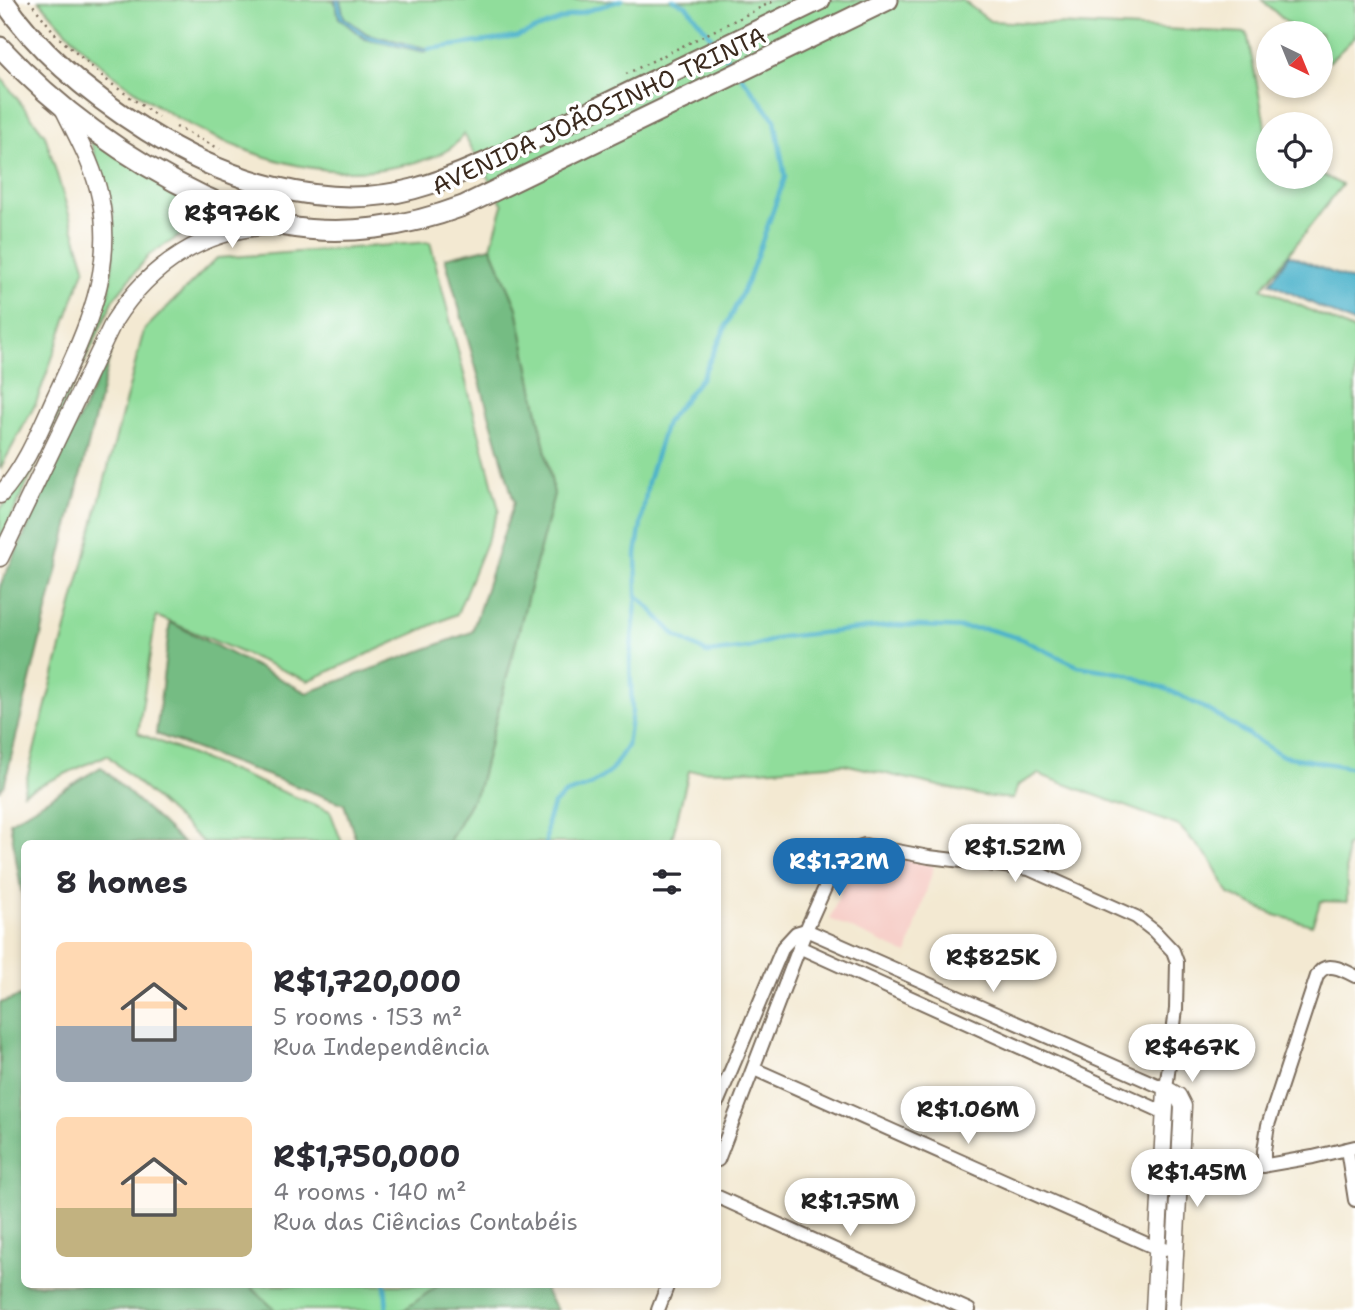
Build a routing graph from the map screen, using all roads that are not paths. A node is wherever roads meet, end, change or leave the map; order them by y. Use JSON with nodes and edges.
{"nodes":[{"id":1,"x":3,"y":0,"type":"edge"},
{"id":2,"x":820,"y":0,"type":"edge"},
{"id":3,"x":888,"y":0,"type":"edge"},
{"id":4,"x":0,"y":47,"type":"edge"},
{"id":5,"x":63,"y":108,"type":"junction"},
{"id":6,"x":282,"y":226,"type":"junction"},
{"id":7,"x":0,"y":495,"type":"edge"},
{"id":8,"x":0,"y":558,"type":"edge"},
{"id":9,"x":806,"y":930,"type":"junction"},
{"id":10,"x":799,"y":947,"type":"junction"},
{"id":11,"x":1355,"y":976,"type":"edge"},
{"id":12,"x":754,"y":1069,"type":"junction"},
{"id":13,"x":1166,"y":1089,"type":"junction"},
{"id":14,"x":721,"y":1094,"type":"edge"},
{"id":15,"x":1163,"y":1112,"type":"junction"},
{"id":16,"x":1351,"y":1148,"type":"edge"},
{"id":17,"x":721,"y":1152,"type":"edge"},
{"id":18,"x":1264,"y":1166,"type":"junction"},
{"id":19,"x":1181,"y":1171,"type":"junction"},
{"id":20,"x":721,"y":1198,"type":"edge"},
{"id":21,"x":1355,"y":1200,"type":"edge"},
{"id":22,"x":1158,"y":1249,"type":"junction"},
{"id":23,"x":1175,"y":1251,"type":"junction"},
{"id":24,"x":666,"y":1288,"type":"edge"},
{"id":25,"x":658,"y":1310,"type":"edge"},
{"id":26,"x":969,"y":1310,"type":"edge"},
{"id":27,"x":1154,"y":1310,"type":"edge"},
{"id":28,"x":1172,"y":1310,"type":"edge"}],
"edges":[{"from":1,"to":2,"type":"main road","name":"AVENIDA JOÃOSINHO TRINTA"},
{"from":3,"to":6,"type":"main road","name":"AVENIDA JOÃOSINHO TRINTA"},
{"from":4,"to":5,"type":"main road","name":"AVENIDA JOÃOSINHO TRINTA"},
{"from":5,"to":6,"type":"main road","name":"AVENIDA JOÃOSINHO TRINTA"},
{"from":5,"to":7,"type":"street"},
{"from":6,"to":8,"type":"street"},
{"from":9,"to":10,"type":"street"},
{"from":9,"to":13,"type":"street"},
{"from":9,"to":13,"type":"street"},
{"from":9,"to":14,"type":"street"},
{"from":10,"to":12,"type":"street"},
{"from":10,"to":15,"type":"street"},
{"from":11,"to":18,"type":"street"},
{"from":12,"to":17,"type":"street"},
{"from":12,"to":22,"type":"street"},
{"from":13,"to":15,"type":"street"},
{"from":13,"to":19,"type":"street"},
{"from":15,"to":22,"type":"street"},
{"from":16,"to":18,"type":"street"},
{"from":16,"to":21,"type":"street"},
{"from":18,"to":19,"type":"street"},
{"from":19,"to":23,"type":"street"},
{"from":20,"to":26,"type":"street"},
{"from":22,"to":23,"type":"street"},
{"from":22,"to":27,"type":"street"},
{"from":23,"to":28,"type":"street"},
{"from":24,"to":25,"type":"street"}]}
